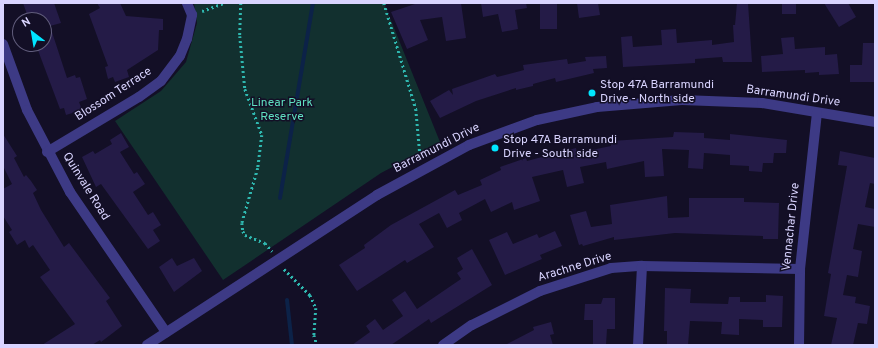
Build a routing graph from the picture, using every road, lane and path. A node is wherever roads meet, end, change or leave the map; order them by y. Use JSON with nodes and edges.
{"nodes":[{"id":1,"x":187,"y":3,"type":"edge"},
{"id":2,"x":224,"y":3,"type":"edge"},
{"id":3,"x":241,"y":3,"type":"edge"},
{"id":4,"x":384,"y":3,"type":"edge"},
{"id":5,"x":192,"y":15,"type":"junction"},
{"id":6,"x":3,"y":44,"type":"edge"},
{"id":7,"x":818,"y":113,"type":"junction"},
{"id":8,"x":875,"y":122,"type":"edge"},
{"id":9,"x":47,"y":152,"type":"junction"},
{"id":10,"x":420,"y":154,"type":"dead end"},
{"id":11,"x":278,"y":260,"type":"junction"},
{"id":12,"x":642,"y":266,"type":"junction"},
{"id":13,"x":800,"y":269,"type":"junction"},
{"id":14,"x":166,"y":332,"type":"junction"},
{"id":15,"x":148,"y":345,"type":"edge"},
{"id":16,"x":317,"y":345,"type":"edge"},
{"id":17,"x":443,"y":345,"type":"edge"},
{"id":18,"x":638,"y":345,"type":"edge"},
{"id":19,"x":798,"y":345,"type":"edge"}],
"edges":[{"from":1,"to":5,"type":"street"},
{"from":2,"to":5,"type":"path"},
{"from":3,"to":11,"type":"path"},
{"from":4,"to":10,"type":"path"},
{"from":5,"to":9,"type":"street","name":"Blossom Terrace"},
{"from":6,"to":9,"type":"street","name":"Quinvale Road"},
{"from":7,"to":8,"type":"street","name":"Barramundi Drive"},
{"from":7,"to":11,"type":"street","name":"Barramundi Drive"},
{"from":7,"to":13,"type":"street","name":"Vennachar Drive"},
{"from":9,"to":14,"type":"street","name":"Quinvale Road"},
{"from":11,"to":14,"type":"street","name":"Barramundi Drive"},
{"from":11,"to":16,"type":"path"},
{"from":12,"to":13,"type":"street","name":"Arachne Drive"},
{"from":12,"to":17,"type":"street","name":"Arachne Drive"},
{"from":12,"to":18,"type":"street"},
{"from":13,"to":19,"type":"street","name":"Vennachar Drive"},
{"from":14,"to":15,"type":"street","name":"Barramundi Drive"}]}
